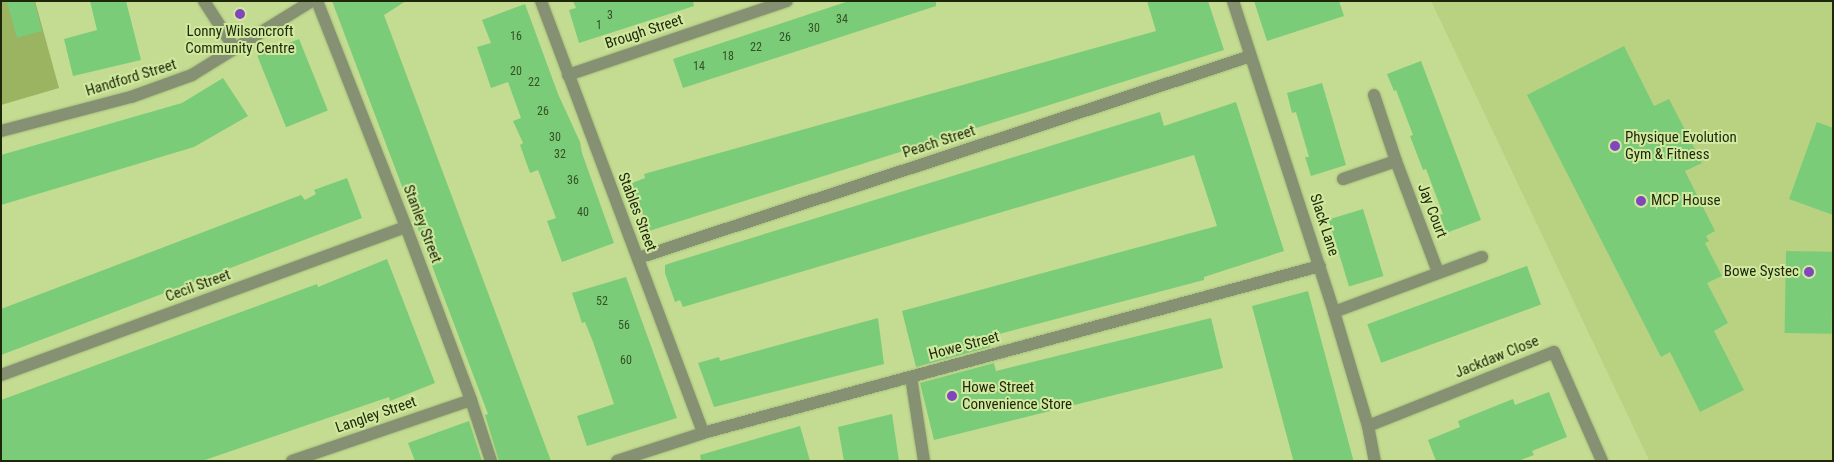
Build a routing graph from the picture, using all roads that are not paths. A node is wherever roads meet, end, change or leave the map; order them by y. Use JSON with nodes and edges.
{"nodes":[{"id":1,"x":204,"y":1,"type":"edge"},
{"id":2,"x":312,"y":1,"type":"edge"},
{"id":3,"x":317,"y":1,"type":"edge"},
{"id":4,"x":541,"y":1,"type":"edge"},
{"id":5,"x":787,"y":1,"type":"edge"},
{"id":6,"x":1233,"y":1,"type":"edge"},
{"id":7,"x":235,"y":49,"type":"junction"},
{"id":8,"x":1251,"y":56,"type":"junction"},
{"id":9,"x":568,"y":74,"type":"junction"},
{"id":10,"x":1374,"y":95,"type":"dead end"},
{"id":11,"x":1,"y":132,"type":"edge"},
{"id":12,"x":1396,"y":161,"type":"junction"},
{"id":13,"x":1343,"y":179,"type":"dead end"},
{"id":14,"x":406,"y":227,"type":"junction"},
{"id":15,"x":1482,"y":257,"type":"dead end"},
{"id":16,"x":638,"y":258,"type":"junction"},
{"id":17,"x":1320,"y":266,"type":"junction"},
{"id":18,"x":1438,"y":272,"type":"junction"},
{"id":19,"x":1334,"y":312,"type":"junction"},
{"id":20,"x":1,"y":375,"type":"edge"},
{"id":21,"x":911,"y":377,"type":"junction"},
{"id":22,"x":471,"y":400,"type":"junction"},
{"id":23,"x":1368,"y":426,"type":"junction"},
{"id":24,"x":703,"y":433,"type":"junction"},
{"id":25,"x":292,"y":461,"type":"edge"},
{"id":26,"x":491,"y":461,"type":"edge"},
{"id":27,"x":617,"y":461,"type":"edge"},
{"id":28,"x":924,"y":461,"type":"edge"},
{"id":29,"x":1375,"y":461,"type":"edge"},
{"id":30,"x":1602,"y":461,"type":"edge"}],
"edges":[{"from":1,"to":7,"type":"street"},
{"from":2,"to":7,"type":"street","name":"Handford Street"},
{"from":3,"to":14,"type":"street","name":"Stanley Street"},
{"from":4,"to":9,"type":"street","name":"Stables Street"},
{"from":5,"to":9,"type":"street","name":"Brough Street"},
{"from":6,"to":8,"type":"street","name":"Slack Lane"},
{"from":7,"to":11,"type":"street","name":"Handford Street"},
{"from":8,"to":16,"type":"street","name":"Peach Street"},
{"from":8,"to":17,"type":"street","name":"Slack Lane"},
{"from":9,"to":16,"type":"street","name":"Stables Street"},
{"from":10,"to":12,"type":"street","name":"Jay Court"},
{"from":12,"to":13,"type":"street"},
{"from":12,"to":18,"type":"street","name":"Jay Court"},
{"from":14,"to":20,"type":"street","name":"Cecil Street"},
{"from":14,"to":22,"type":"street","name":"Stanley Street"},
{"from":15,"to":18,"type":"street"},
{"from":16,"to":24,"type":"street","name":"Stables Street"},
{"from":17,"to":19,"type":"street","name":"Slack Lane"},
{"from":17,"to":21,"type":"street","name":"Howe Street"},
{"from":18,"to":19,"type":"street"},
{"from":19,"to":23,"type":"street","name":"Slack Lane"},
{"from":21,"to":24,"type":"street","name":"Howe Street"},
{"from":21,"to":28,"type":"street"},
{"from":22,"to":25,"type":"street","name":"Langley Street"},
{"from":22,"to":26,"type":"street","name":"Stanley Street"},
{"from":23,"to":29,"type":"street","name":"Slack Lane"},
{"from":23,"to":30,"type":"street","name":"Jackdaw Close"},
{"from":24,"to":27,"type":"street","name":"Howe Street"}]}
